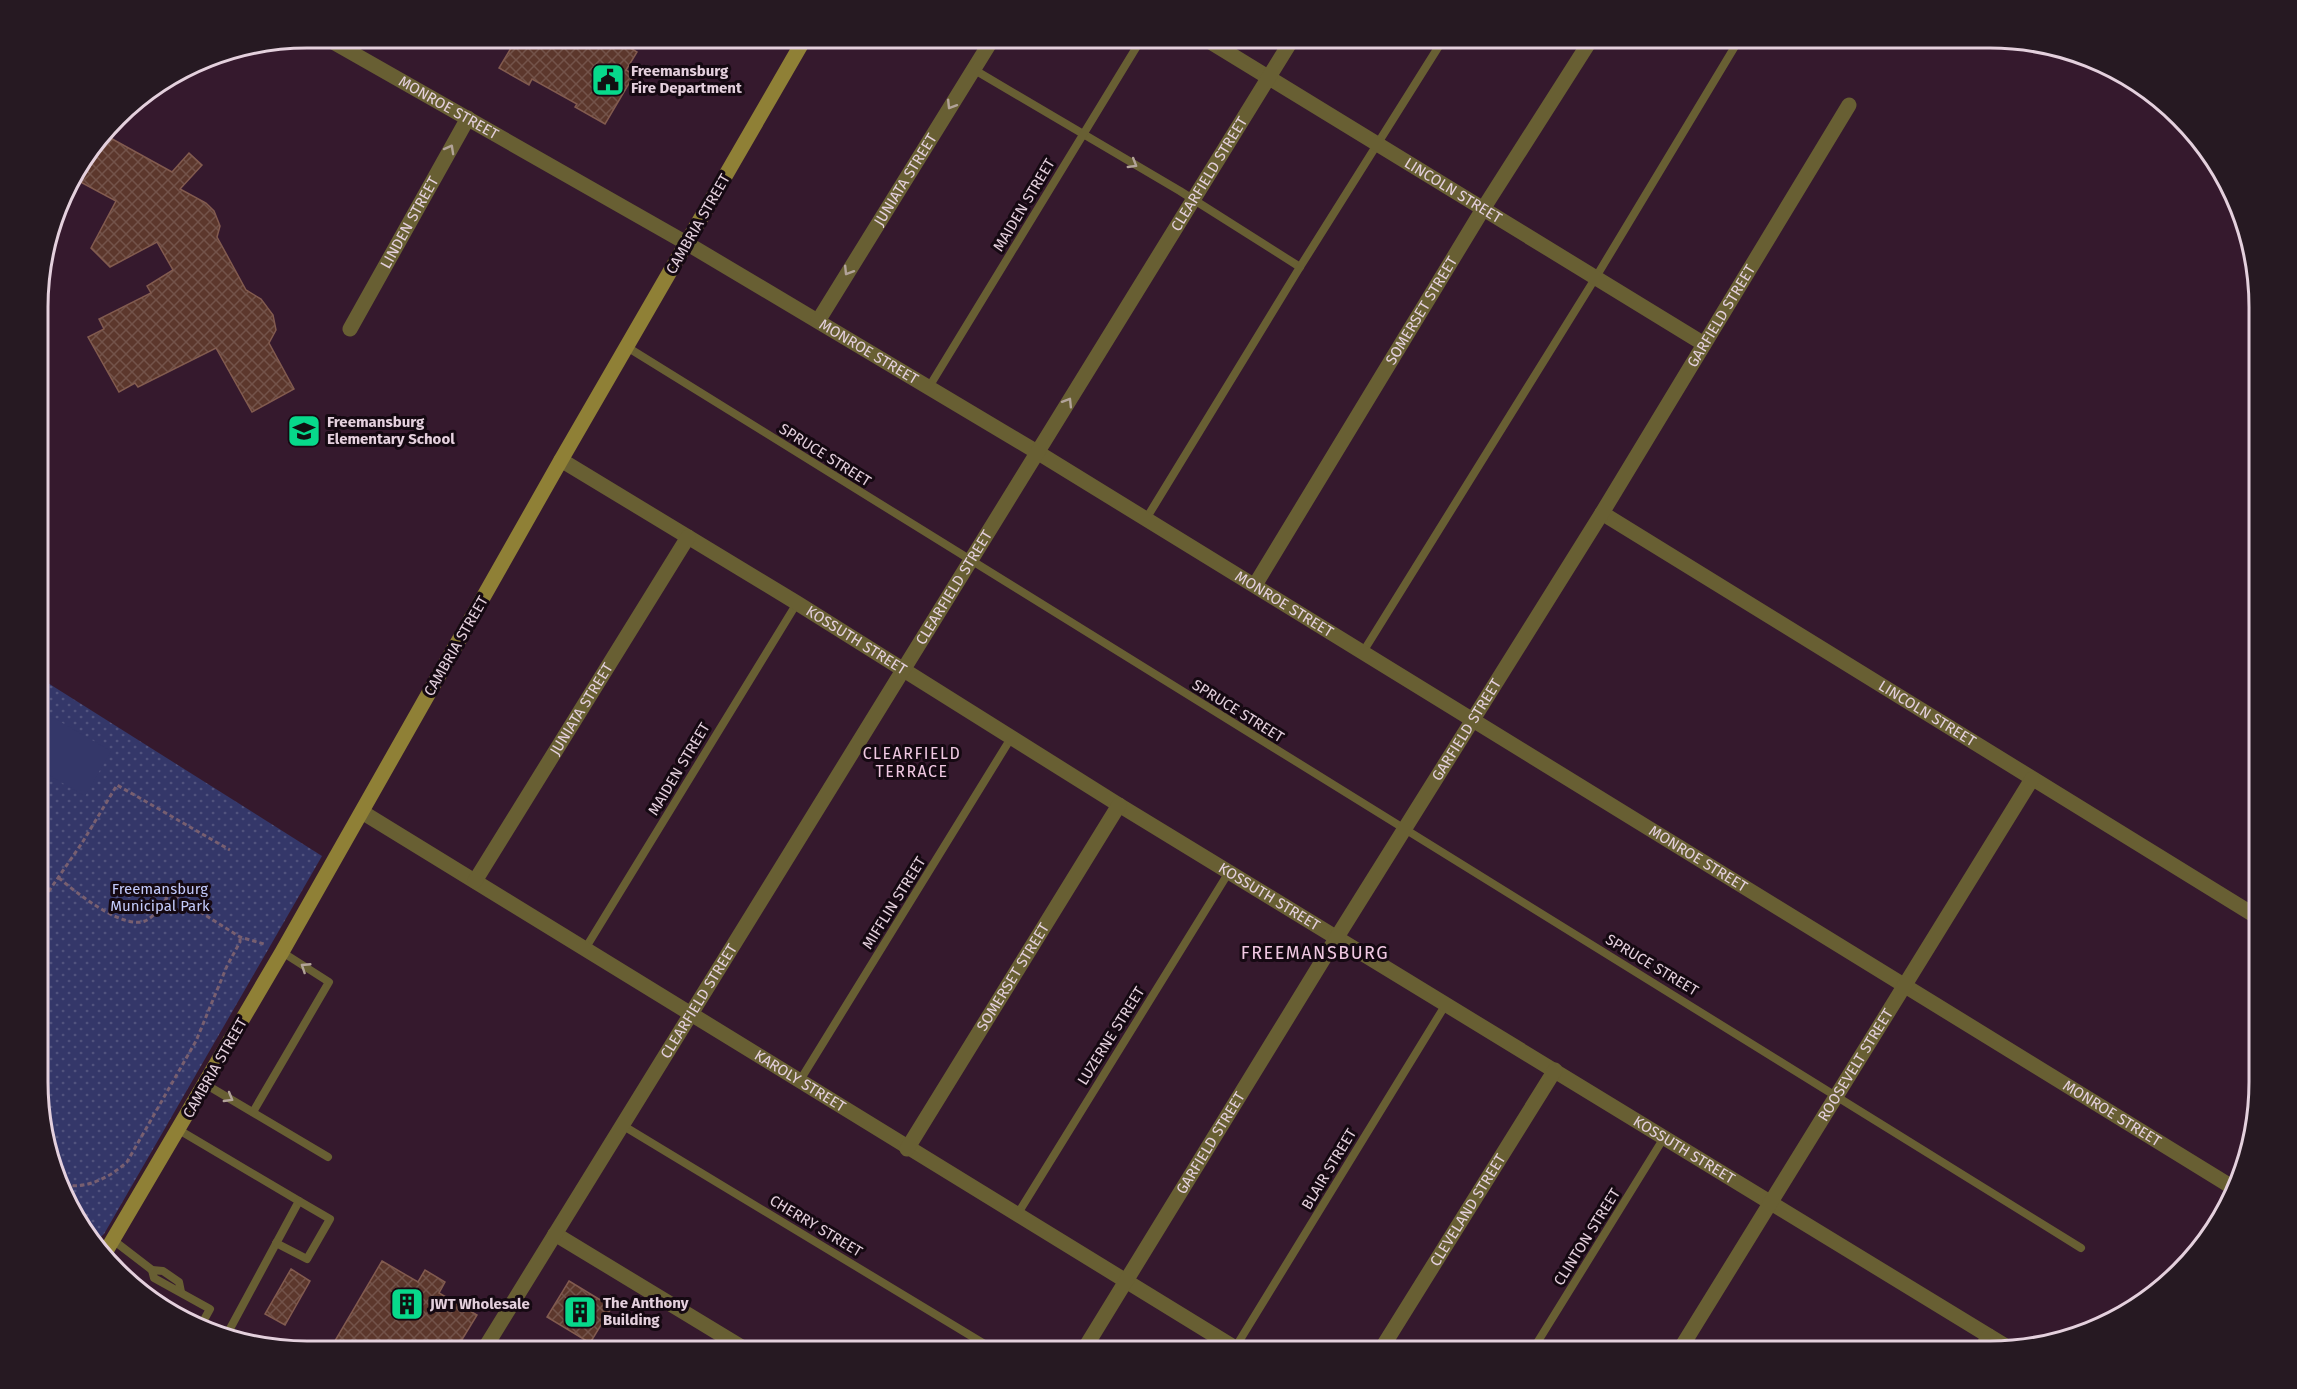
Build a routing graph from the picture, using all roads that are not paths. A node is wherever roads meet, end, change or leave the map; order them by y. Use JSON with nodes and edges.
{"nodes":[{"id":1,"x":344,"y":48,"type":"edge"},
{"id":2,"x":799,"y":48,"type":"edge"},
{"id":3,"x":987,"y":48,"type":"edge"},
{"id":4,"x":1136,"y":48,"type":"edge"},
{"id":5,"x":1221,"y":48,"type":"edge"},
{"id":6,"x":1287,"y":48,"type":"edge"},
{"id":7,"x":1438,"y":48,"type":"edge"},
{"id":8,"x":1586,"y":48,"type":"edge"},
{"id":9,"x":1734,"y":48,"type":"edge"},
{"id":10,"x":973,"y":69,"type":"junction"},
{"id":11,"x":1269,"y":77,"type":"junction"},
{"id":12,"x":1849,"y":105,"type":"dead end"},
{"id":13,"x":468,"y":117,"type":"junction"},
{"id":14,"x":1083,"y":134,"type":"junction"},
{"id":15,"x":1377,"y":144,"type":"junction"},
{"id":16,"x":1193,"y":200,"type":"junction"},
{"id":17,"x":1484,"y":208,"type":"junction"},
{"id":18,"x":688,"y":244,"type":"junction"},
{"id":19,"x":1300,"y":267,"type":"junction"},
{"id":20,"x":1596,"y":277,"type":"junction"},
{"id":21,"x":818,"y":321,"type":"junction"},
{"id":22,"x":350,"y":329,"type":"dead end"},
{"id":23,"x":1704,"y":344,"type":"junction"},
{"id":24,"x":627,"y":347,"type":"junction"},
{"id":25,"x":929,"y":387,"type":"junction"},
{"id":26,"x":1037,"y":452,"type":"junction"},
{"id":27,"x":561,"y":460,"type":"junction"},
{"id":28,"x":1602,"y":513,"type":"junction"},
{"id":29,"x":1146,"y":519,"type":"junction"},
{"id":30,"x":688,"y":537,"type":"junction"},
{"id":31,"x":969,"y":561,"type":"junction"},
{"id":32,"x":1255,"y":585,"type":"junction"},
{"id":33,"x":797,"y":603,"type":"junction"},
{"id":34,"x":1363,"y":652,"type":"junction"},
{"id":35,"x":903,"y":670,"type":"junction"},
{"id":36,"x":1472,"y":720,"type":"junction"},
{"id":37,"x":1011,"y":738,"type":"junction"},
{"id":38,"x":2032,"y":779,"type":"junction"},
{"id":39,"x":1119,"y":806,"type":"junction"},
{"id":40,"x":362,"y":812,"type":"junction"},
{"id":41,"x":1404,"y":829,"type":"junction"},
{"id":42,"x":1229,"y":872,"type":"junction"},
{"id":43,"x":475,"y":881,"type":"junction"},
{"id":44,"x":2249,"y":913,"type":"edge"},
{"id":45,"x":1337,"y":937,"type":"junction"},
{"id":46,"x":585,"y":949,"type":"junction"},
{"id":47,"x":282,"y":952,"type":"junction"},
{"id":48,"x":1905,"y":984,"type":"junction"},
{"id":49,"x":1446,"y":1004,"type":"junction"},
{"id":50,"x":690,"y":1014,"type":"junction"},
{"id":51,"x":1555,"y":1070,"type":"junction"},
{"id":52,"x":799,"y":1083,"type":"junction"},
{"id":53,"x":205,"y":1084,"type":"junction"},
{"id":54,"x":1837,"y":1094,"type":"junction"},
{"id":55,"x":253,"y":1112,"type":"junction"},
{"id":56,"x":622,"y":1125,"type":"junction"},
{"id":57,"x":179,"y":1130,"type":"junction"},
{"id":58,"x":1665,"y":1136,"type":"junction"},
{"id":59,"x":907,"y":1149,"type":"junction"},
{"id":60,"x":328,"y":1157,"type":"dead end"},
{"id":61,"x":2228,"y":1184,"type":"edge"},
{"id":62,"x":299,"y":1201,"type":"junction"},
{"id":63,"x":1771,"y":1203,"type":"junction"},
{"id":64,"x":1017,"y":1215,"type":"junction"},
{"id":65,"x":555,"y":1234,"type":"junction"},
{"id":66,"x":276,"y":1243,"type":"junction"},
{"id":67,"x":109,"y":1246,"type":"edge"},
{"id":68,"x":2082,"y":1248,"type":"dead end"},
{"id":69,"x":1126,"y":1281,"type":"junction"},
{"id":70,"x":204,"y":1319,"type":"edge"},
{"id":71,"x":230,"y":1329,"type":"edge"},
{"id":72,"x":1989,"y":1336,"type":"junction"},
{"id":73,"x":489,"y":1341,"type":"edge"},
{"id":74,"x":732,"y":1341,"type":"edge"},
{"id":75,"x":979,"y":1341,"type":"edge"},
{"id":76,"x":1089,"y":1341,"type":"edge"},
{"id":77,"x":1223,"y":1341,"type":"edge"},
{"id":78,"x":1243,"y":1341,"type":"edge"},
{"id":79,"x":1386,"y":1341,"type":"edge"},
{"id":80,"x":1538,"y":1341,"type":"edge"},
{"id":81,"x":1685,"y":1341,"type":"edge"},
{"id":82,"x":1986,"y":1341,"type":"edge"},
{"id":83,"x":1997,"y":1341,"type":"edge"}],
"edges":[{"from":1,"to":13,"type":"street","name":"MONROE STREET"},
{"from":2,"to":18,"type":"street","name":"CAMBRIA STREET"},
{"from":3,"to":10,"type":"street","name":"JUNIATA STREET"},
{"from":4,"to":14,"type":"lane","name":"MAIDEN STREET"},
{"from":5,"to":11,"type":"street","name":"LINCOLN STREET"},
{"from":6,"to":11,"type":"street","name":"CLEARFIELD STREET"},
{"from":7,"to":15,"type":"lane"},
{"from":8,"to":17,"type":"street","name":"SOMERSET STREET"},
{"from":9,"to":20,"type":"lane"},
{"from":10,"to":14,"type":"lane"},
{"from":10,"to":21,"type":"street","name":"JUNIATA STREET","one_way":true},
{"from":11,"to":15,"type":"street","name":"LINCOLN STREET"},
{"from":11,"to":16,"type":"street","name":"CLEARFIELD STREET"},
{"from":12,"to":23,"type":"street","name":"GARFIELD STREET"},
{"from":13,"to":18,"type":"street","name":"MONROE STREET"},
{"from":22,"to":13,"type":"street","name":"LINDEN STREET","one_way":true},
{"from":14,"to":16,"type":"lane","one_way":true},
{"from":14,"to":25,"type":"lane","name":"MAIDEN STREET"},
{"from":15,"to":17,"type":"street","name":"LINCOLN STREET"},
{"from":15,"to":19,"type":"lane"},
{"from":16,"to":19,"type":"lane"},
{"from":26,"to":16,"type":"street","name":"CLEARFIELD STREET","one_way":true},
{"from":17,"to":20,"type":"street","name":"LINCOLN STREET"},
{"from":17,"to":32,"type":"street","name":"SOMERSET STREET"},
{"from":18,"to":21,"type":"street","name":"MONROE STREET"},
{"from":18,"to":24,"type":"street","name":"CAMBRIA STREET"},
{"from":19,"to":29,"type":"lane"},
{"from":20,"to":23,"type":"street","name":"LINCOLN STREET"},
{"from":20,"to":34,"type":"lane"},
{"from":21,"to":25,"type":"street","name":"MONROE STREET"},
{"from":23,"to":28,"type":"street","name":"GARFIELD STREET"},
{"from":24,"to":27,"type":"street","name":"CAMBRIA STREET"},
{"from":24,"to":31,"type":"lane","name":"SPRUCE STREET"},
{"from":25,"to":26,"type":"street","name":"MONROE STREET"},
{"from":26,"to":29,"type":"street","name":"MONROE STREET"},
{"from":26,"to":31,"type":"street","name":"CLEARFIELD STREET"},
{"from":27,"to":30,"type":"street","name":"KOSSUTH STREET"},
{"from":27,"to":40,"type":"street","name":"CAMBRIA STREET"},
{"from":28,"to":36,"type":"street","name":"GARFIELD STREET"},
{"from":28,"to":38,"type":"street","name":"LINCOLN STREET"},
{"from":29,"to":32,"type":"street","name":"MONROE STREET"},
{"from":30,"to":33,"type":"street","name":"KOSSUTH STREET"},
{"from":30,"to":43,"type":"street","name":"JUNIATA STREET"},
{"from":31,"to":35,"type":"street","name":"CLEARFIELD STREET"},
{"from":31,"to":41,"type":"lane","name":"SPRUCE STREET"},
{"from":32,"to":34,"type":"street","name":"MONROE STREET"},
{"from":33,"to":35,"type":"street","name":"KOSSUTH STREET"},
{"from":33,"to":46,"type":"lane","name":"MAIDEN STREET"},
{"from":34,"to":36,"type":"street","name":"MONROE STREET"},
{"from":35,"to":37,"type":"street","name":"KOSSUTH STREET"},
{"from":35,"to":50,"type":"street","name":"CLEARFIELD STREET"},
{"from":36,"to":41,"type":"street","name":"GARFIELD STREET"},
{"from":36,"to":48,"type":"street","name":"MONROE STREET"},
{"from":37,"to":39,"type":"street","name":"KOSSUTH STREET"},
{"from":37,"to":52,"type":"lane","name":"MIFFLIN STREET"},
{"from":38,"to":44,"type":"street","name":"LINCOLN STREET"},
{"from":38,"to":48,"type":"street","name":"ROOSEVELT STREET"},
{"from":39,"to":42,"type":"street","name":"KOSSUTH STREET"},
{"from":39,"to":59,"type":"street","name":"SOMERSET STREET"},
{"from":40,"to":43,"type":"street","name":"KAROLY STREET"},
{"from":40,"to":47,"type":"street","name":"CAMBRIA STREET"},
{"from":41,"to":45,"type":"street","name":"GARFIELD STREET"},
{"from":41,"to":54,"type":"lane","name":"SPRUCE STREET"},
{"from":42,"to":45,"type":"street","name":"KOSSUTH STREET"},
{"from":42,"to":64,"type":"lane","name":"LUZERNE STREET"},
{"from":43,"to":46,"type":"street","name":"KAROLY STREET"},
{"from":45,"to":49,"type":"street","name":"KOSSUTH STREET"},
{"from":45,"to":69,"type":"street","name":"GARFIELD STREET"},
{"from":46,"to":50,"type":"street","name":"KAROLY STREET"},
{"from":47,"to":53,"type":"street","name":"CAMBRIA STREET"},
{"from":55,"to":47,"type":"lane","one_way":true},
{"from":48,"to":54,"type":"street","name":"ROOSEVELT STREET"},
{"from":48,"to":61,"type":"street","name":"MONROE STREET"},
{"from":49,"to":51,"type":"street","name":"KOSSUTH STREET"},
{"from":49,"to":78,"type":"lane","name":"BLAIR STREET"},
{"from":50,"to":52,"type":"street","name":"KAROLY STREET"},
{"from":50,"to":56,"type":"street","name":"CLEARFIELD STREET"},
{"from":51,"to":58,"type":"street","name":"KOSSUTH STREET"},
{"from":51,"to":79,"type":"street","name":"CLEVELAND STREET"},
{"from":52,"to":59,"type":"street","name":"KAROLY STREET"},
{"from":53,"to":55,"type":"lane","one_way":true},
{"from":53,"to":57,"type":"street","name":"CAMBRIA STREET"},
{"from":54,"to":63,"type":"street","name":"ROOSEVELT STREET"},
{"from":54,"to":68,"type":"lane","name":"SPRUCE STREET"},
{"from":55,"to":60,"type":"lane"},
{"from":56,"to":65,"type":"street","name":"CLEARFIELD STREET"},
{"from":56,"to":75,"type":"lane","name":"CHERRY STREET"},
{"from":57,"to":62,"type":"lane"},
{"from":57,"to":67,"type":"street","name":"CAMBRIA STREET"},
{"from":58,"to":63,"type":"street","name":"KOSSUTH STREET"},
{"from":58,"to":80,"type":"lane","name":"CLINTON STREET"},
{"from":59,"to":64,"type":"street","name":"KAROLY STREET"},
{"from":62,"to":66,"type":"lane"},
{"from":62,"to":66,"type":"lane"},
{"from":63,"to":72,"type":"street","name":"KOSSUTH STREET"},
{"from":63,"to":81,"type":"street","name":"ROOSEVELT STREET"},
{"from":64,"to":69,"type":"street","name":"KAROLY STREET"},
{"from":65,"to":73,"type":"street","name":"CLEARFIELD STREET"},
{"from":65,"to":74,"type":"street"},
{"from":66,"to":71,"type":"lane"},
{"from":67,"to":70,"type":"lane"},
{"from":69,"to":76,"type":"street","name":"GARFIELD STREET"},
{"from":69,"to":77,"type":"street","name":"KAROLY STREET"},
{"from":72,"to":82,"type":"street"},
{"from":72,"to":83,"type":"street","name":"KOSSUTH STREET"}]}
